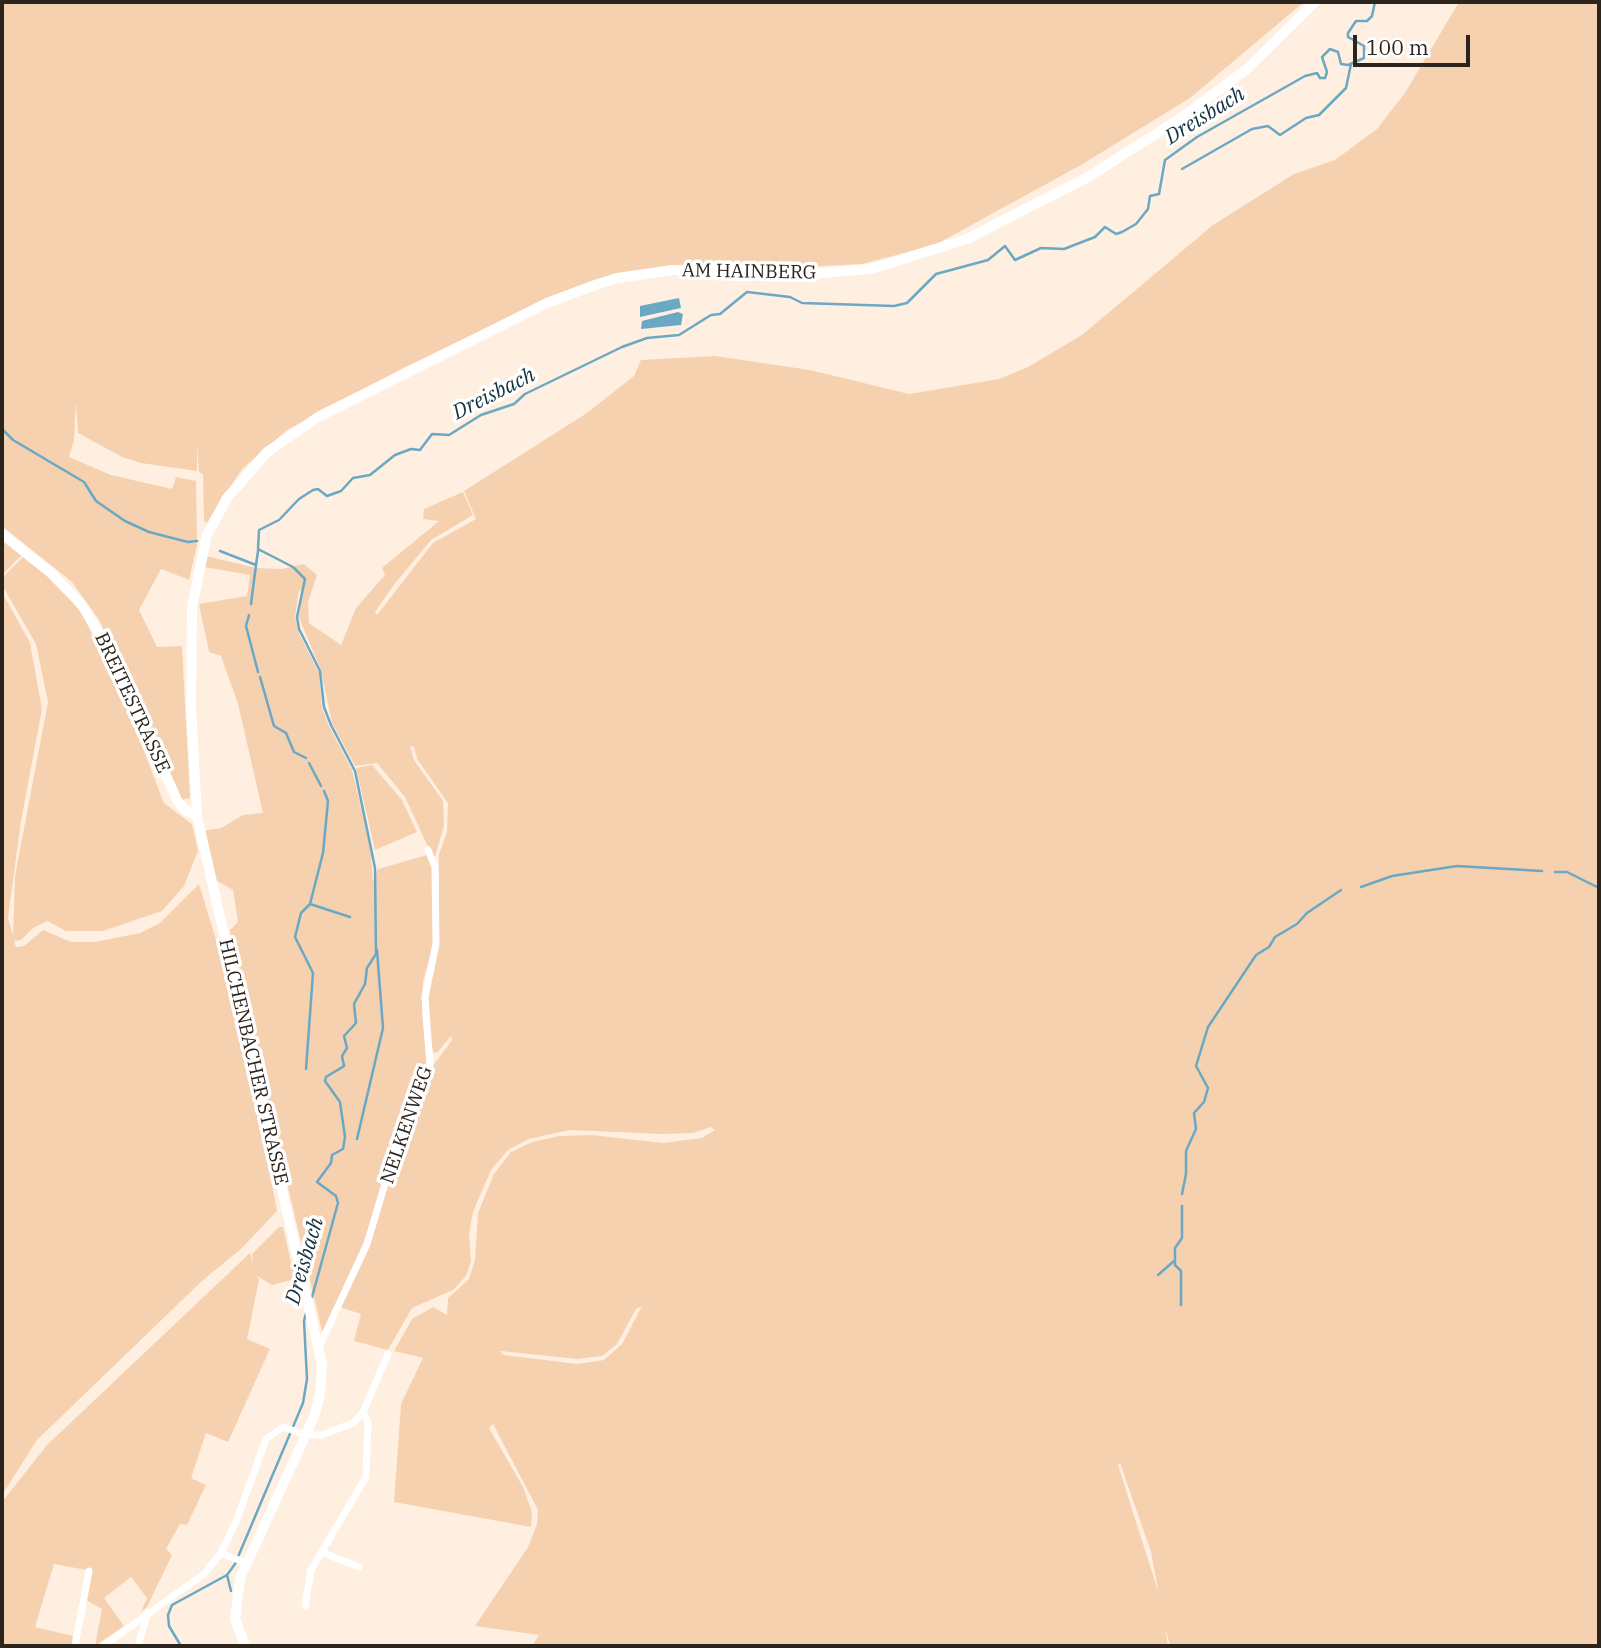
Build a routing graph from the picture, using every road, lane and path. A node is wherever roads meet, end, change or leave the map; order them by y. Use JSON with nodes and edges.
{"nodes":[{"id":1,"x":1315,"y":2,"type":"edge"},
{"id":2,"x":247,"y":471,"type":"joint"},
{"id":3,"x":2,"y":534,"type":"edge"},
{"id":4,"x":197,"y":816,"type":"junction"},
{"id":5,"x":428,"y":850,"type":"dead end"},
{"id":6,"x":319,"y":1347,"type":"junction"},
{"id":7,"x":388,"y":1354,"type":"dead end"},
{"id":8,"x":363,"y":1412,"type":"junction"},
{"id":9,"x":297,"y":1431,"type":"junction"},
{"id":10,"x":321,"y":1552,"type":"junction"},
{"id":11,"x":221,"y":1553,"type":"junction"},
{"id":12,"x":244,"y":1562,"type":"junction"},
{"id":13,"x":359,"y":1567,"type":"dead end"},
{"id":14,"x":89,"y":1571,"type":"dead end"},
{"id":15,"x":305,"y":1606,"type":"dead end"},
{"id":16,"x":148,"y":1612,"type":"junction"},
{"id":17,"x":75,"y":1646,"type":"edge"},
{"id":18,"x":103,"y":1646,"type":"edge"},
{"id":19,"x":138,"y":1646,"type":"edge"},
{"id":20,"x":245,"y":1646,"type":"edge"}],
"edges":[{"from":1,"to":2,"type":"main road","name":"AM HAINBERG"},
{"from":2,"to":4,"type":"main road","name":"HILCHENBACHER STRASSE"},
{"from":3,"to":4,"type":"main road","name":"BREITESTRASSE"},
{"from":4,"to":6,"type":"main road","name":"HILCHENBACHER STRASSE"},
{"from":5,"to":6,"type":"street","name":"NELKENWEG"},
{"from":6,"to":9,"type":"main road","name":"HILCHENBACHER STRASSE"},
{"from":7,"to":8,"type":"street"},
{"from":8,"to":9,"type":"street"},
{"from":8,"to":10,"type":"street"},
{"from":9,"to":11,"type":"street"},
{"from":9,"to":12,"type":"main road","name":"HILCHENBACHER STRASSE"},
{"from":10,"to":13,"type":"street"},
{"from":10,"to":15,"type":"street"},
{"from":11,"to":12,"type":"street"},
{"from":11,"to":16,"type":"street"},
{"from":12,"to":20,"type":"main road","name":"HILCHENBACHER STRASSE"},
{"from":14,"to":17,"type":"street"},
{"from":16,"to":18,"type":"street"},
{"from":16,"to":19,"type":"street"}]}
